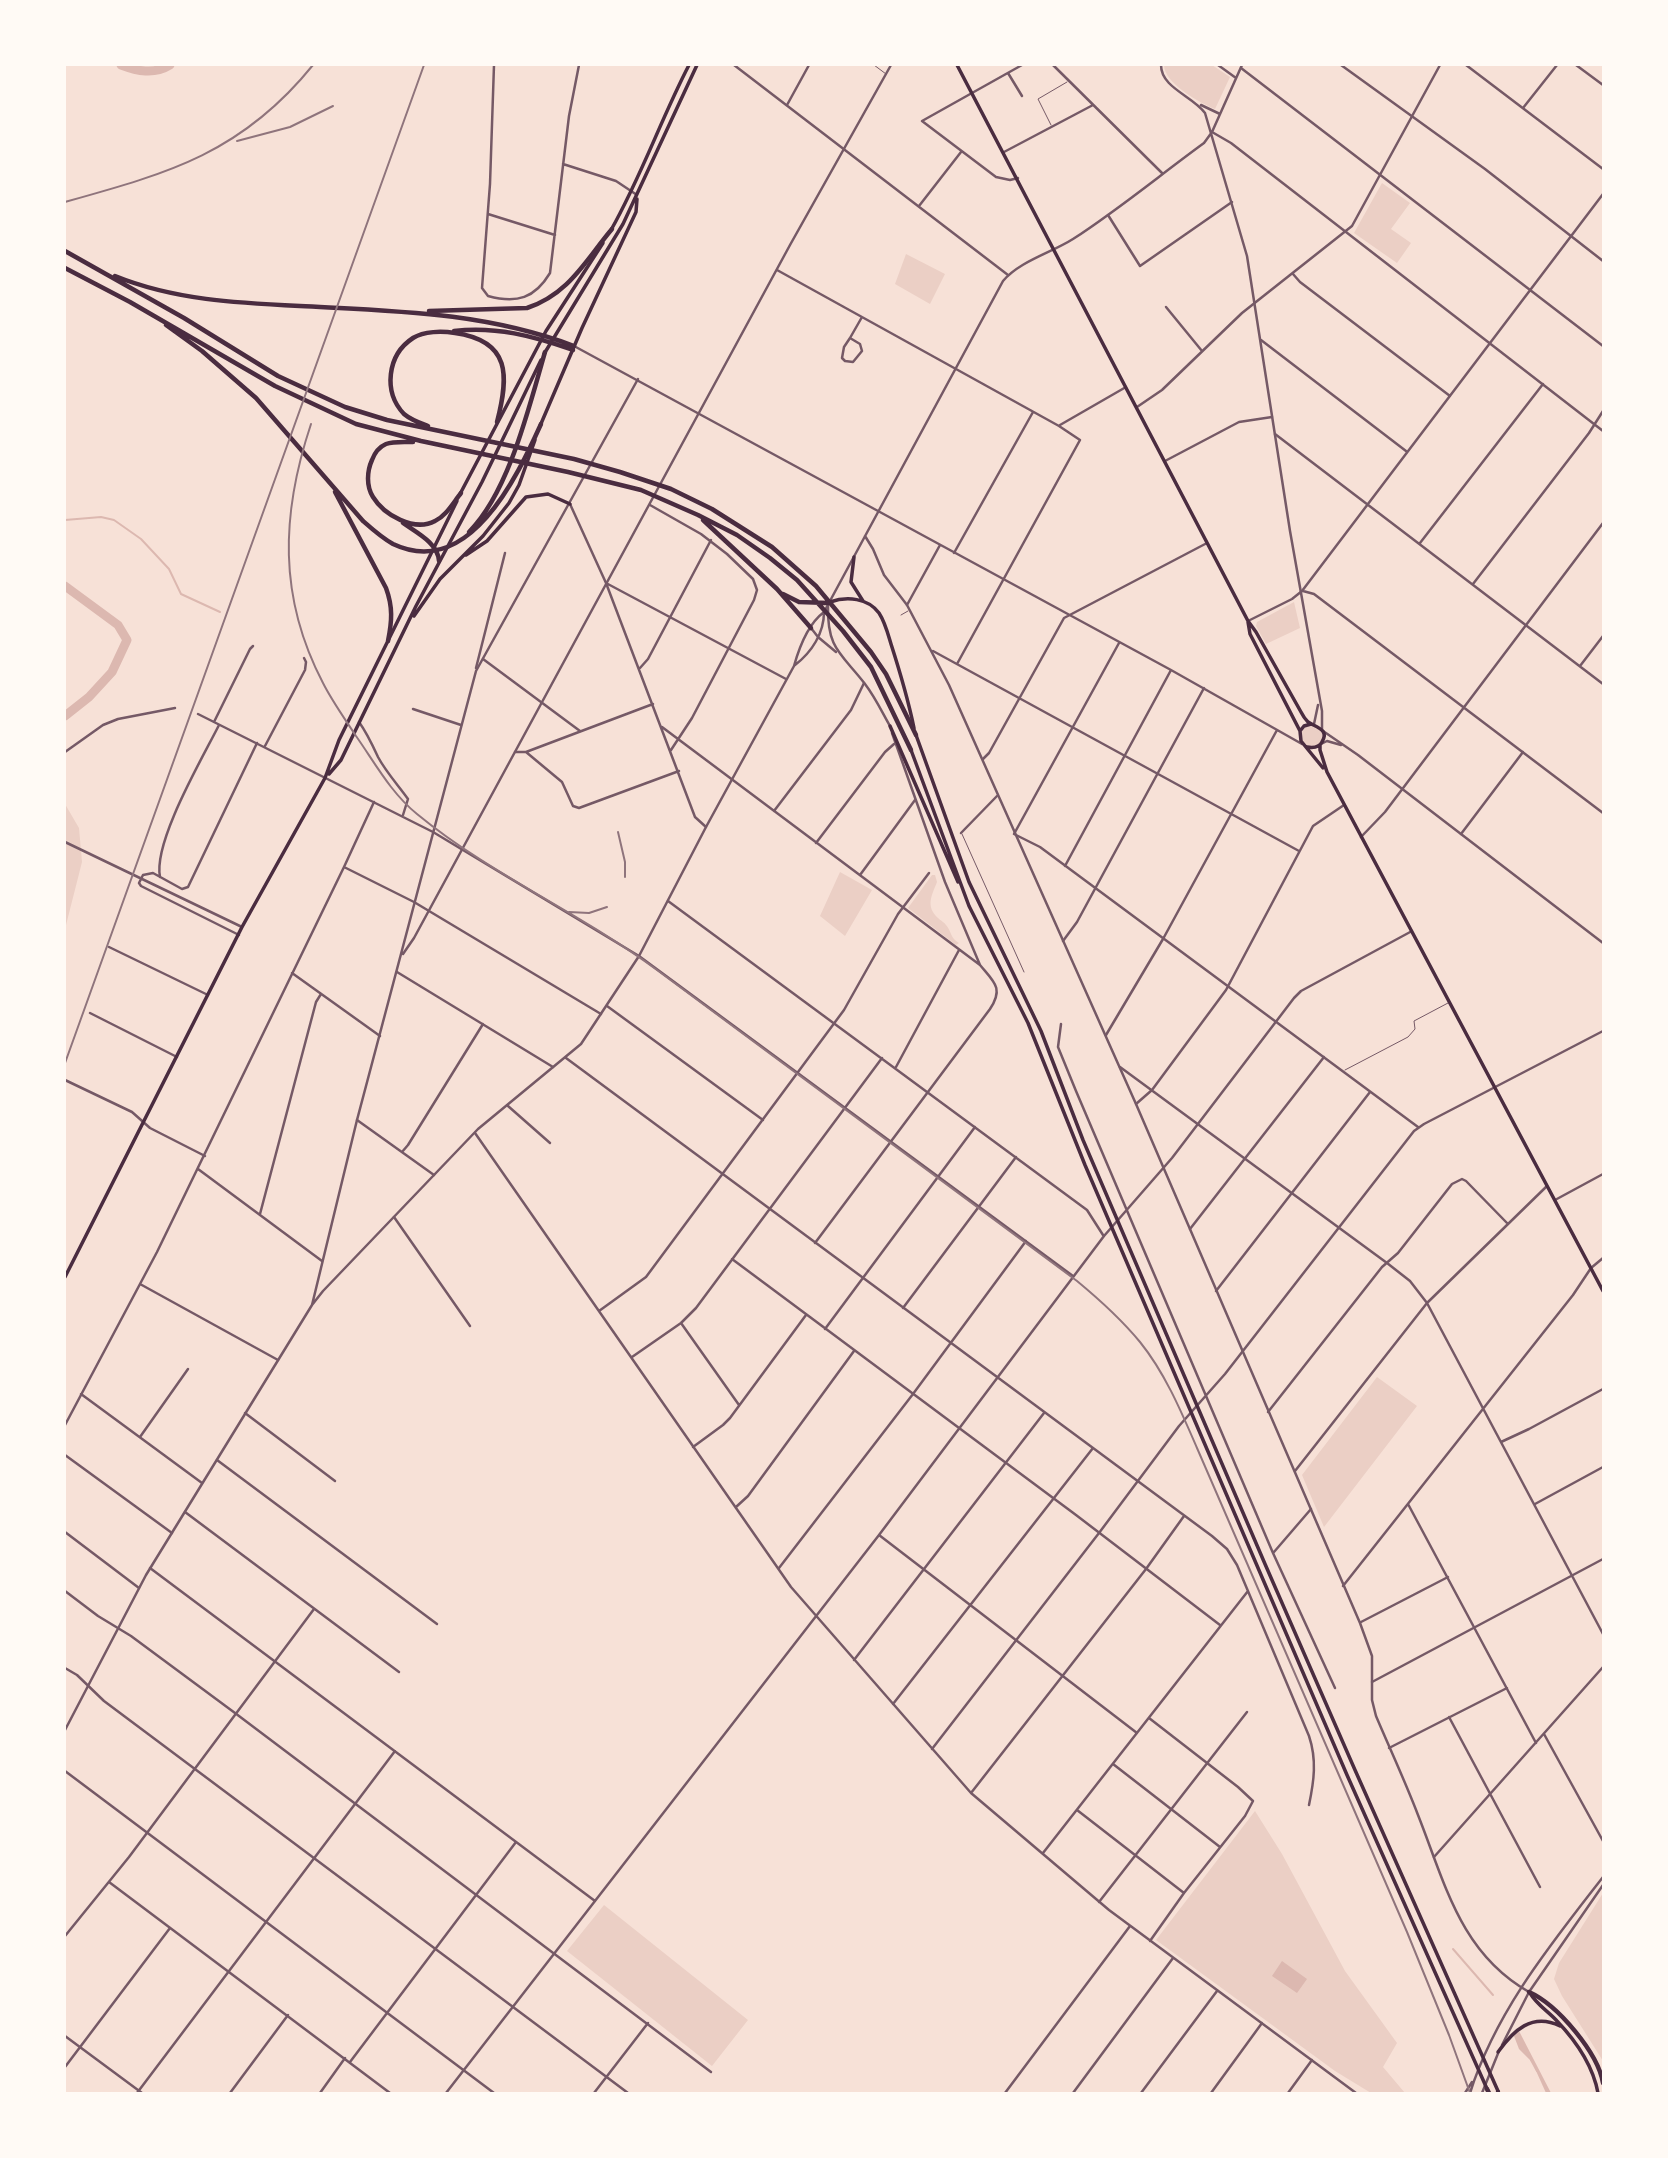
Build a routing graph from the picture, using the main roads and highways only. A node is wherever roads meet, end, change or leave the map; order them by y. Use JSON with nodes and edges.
{"nodes":[{"id":1,"x":689,"y":65,"type":"edge"},
{"id":2,"x":697,"y":65,"type":"edge"},
{"id":3,"x":957,"y":65,"type":"edge"},
{"id":4,"x":638,"y":195,"type":"junction"},
{"id":5,"x":612,"y":229,"type":"junction"},
{"id":6,"x":65,"y":251,"type":"edge"},
{"id":7,"x":65,"y":268,"type":"edge"},
{"id":8,"x":98,"y":269,"type":"junction"},
{"id":9,"x":130,"y":302,"type":"junction"},
{"id":10,"x":410,"y":312,"type":"junction"},
{"id":11,"x":446,"y":331,"type":"junction"},
{"id":12,"x":535,"y":335,"type":"junction"},
{"id":13,"x":573,"y":348,"type":"junction"},
{"id":14,"x":545,"y":352,"type":"junction"},
{"id":15,"x":497,"y":422,"type":"junction"},
{"id":16,"x":541,"y":424,"type":"junction"},
{"id":17,"x":445,"y":433,"type":"junction"},
{"id":18,"x":421,"y":441,"type":"junction"},
{"id":19,"x":331,"y":485,"type":"junction"},
{"id":20,"x":461,"y":493,"type":"junction"},
{"id":21,"x":570,"y":504,"type":"road end"},
{"id":22,"x":698,"y":514,"type":"junction"},
{"id":23,"x":399,"y":520,"type":"junction"},
{"id":24,"x":461,"y":541,"type":"junction"},
{"id":25,"x":435,"y":546,"type":"junction"},
{"id":26,"x":854,"y":557,"type":"road end"},
{"id":27,"x":461,"y":558,"type":"junction"},
{"id":28,"x":439,"y":561,"type":"junction"},
{"id":29,"x":777,"y":589,"type":"junction"},
{"id":30,"x":864,"y":602,"type":"junction"},
{"id":31,"x":828,"y":603,"type":"joint"},
{"id":32,"x":1248,"y":621,"type":"junction"},
{"id":33,"x":406,"y":626,"type":"junction"},
{"id":34,"x":811,"y":628,"type":"road end"},
{"id":35,"x":388,"y":640,"type":"junction"},
{"id":36,"x":1312,"y":724,"type":"junction"},
{"id":37,"x":890,"y":726,"type":"road end"},
{"id":38,"x":1300,"y":732,"type":"junction"},
{"id":39,"x":916,"y":735,"type":"junction"},
{"id":40,"x":1321,"y":744,"type":"junction"},
{"id":41,"x":1305,"y":746,"type":"junction"},
{"id":42,"x":911,"y":750,"type":"joint"},
{"id":43,"x":1327,"y":772,"type":"junction"},
{"id":44,"x":326,"y":778,"type":"junction"},
{"id":45,"x":969,"y":906,"type":"junction"},
{"id":46,"x":65,"y":1277,"type":"edge"},
{"id":47,"x":1603,"y":1291,"type":"edge"},
{"id":48,"x":1529,"y":1992,"type":"joint"},
{"id":49,"x":1564,"y":2029,"type":"junction"},
{"id":50,"x":1498,"y":2052,"type":"road end"},
{"id":51,"x":1603,"y":2084,"type":"edge"},
{"id":52,"x":1488,"y":2092,"type":"edge"},
{"id":53,"x":1498,"y":2093,"type":"edge"},
{"id":54,"x":1598,"y":2093,"type":"edge"}],
"edges":[{"from":1,"to":5,"type":"main road"},
{"from":2,"to":4,"type":"main road"},
{"from":3,"to":32,"type":"main road"},
{"from":4,"to":13,"type":"main road"},
{"from":4,"to":14,"type":"main road"},
{"from":5,"to":10,"type":"highway"},
{"from":5,"to":15,"type":"main road"},
{"from":6,"to":8,"type":"highway"},
{"from":7,"to":9,"type":"highway"},
{"from":8,"to":10,"type":"highway"},
{"from":8,"to":17,"type":"highway"},
{"from":9,"to":18,"type":"highway"},
{"from":9,"to":19,"type":"highway"},
{"from":10,"to":12,"type":"highway"},
{"from":11,"to":12,"type":"highway"},
{"from":11,"to":15,"type":"highway"},
{"from":11,"to":17,"type":"highway"},
{"from":12,"to":13,"type":"highway"},
{"from":13,"to":16,"type":"main road"},
{"from":14,"to":24,"type":"highway"},
{"from":14,"to":28,"type":"main road"},
{"from":15,"to":20,"type":"main road"},
{"from":16,"to":24,"type":"highway"},
{"from":16,"to":27,"type":"main road"},
{"from":17,"to":39,"type":"highway"},
{"from":18,"to":22,"type":"highway"},
{"from":18,"to":23,"type":"highway"},
{"from":19,"to":24,"type":"highway"},
{"from":19,"to":35,"type":"highway"},
{"from":20,"to":23,"type":"highway"},
{"from":20,"to":25,"type":"main road"},
{"from":21,"to":27,"type":"main road"},
{"from":22,"to":29,"type":"highway"},
{"from":22,"to":42,"type":"highway"},
{"from":23,"to":25,"type":"highway"},
{"from":25,"to":28,"type":"highway"},
{"from":25,"to":35,"type":"main road"},
{"from":26,"to":30,"type":"main road"},
{"from":27,"to":33,"type":"main road"},
{"from":28,"to":33,"type":"main road"},
{"from":29,"to":31,"type":"highway"},
{"from":29,"to":34,"type":"highway"},
{"from":30,"to":31,"type":"main road"},
{"from":30,"to":39,"type":"main road"},
{"from":32,"to":36,"type":"main road"},
{"from":32,"to":38,"type":"main road"},
{"from":33,"to":44,"type":"main road"},
{"from":35,"to":44,"type":"main road"},
{"from":36,"to":38,"type":"main road"},
{"from":36,"to":40,"type":"main road"},
{"from":37,"to":45,"type":"main road"},
{"from":38,"to":41,"type":"main road"},
{"from":39,"to":53,"type":"main road"},
{"from":40,"to":41,"type":"main road"},
{"from":40,"to":43,"type":"main road"},
{"from":41,"to":43,"type":"main road"},
{"from":42,"to":45,"type":"main road"},
{"from":43,"to":47,"type":"main road"},
{"from":44,"to":46,"type":"main road"},
{"from":45,"to":52,"type":"main road"},
{"from":48,"to":49,"type":"main road"},
{"from":48,"to":51,"type":"highway"},
{"from":49,"to":50,"type":"main road"},
{"from":49,"to":54,"type":"main road"}]}
